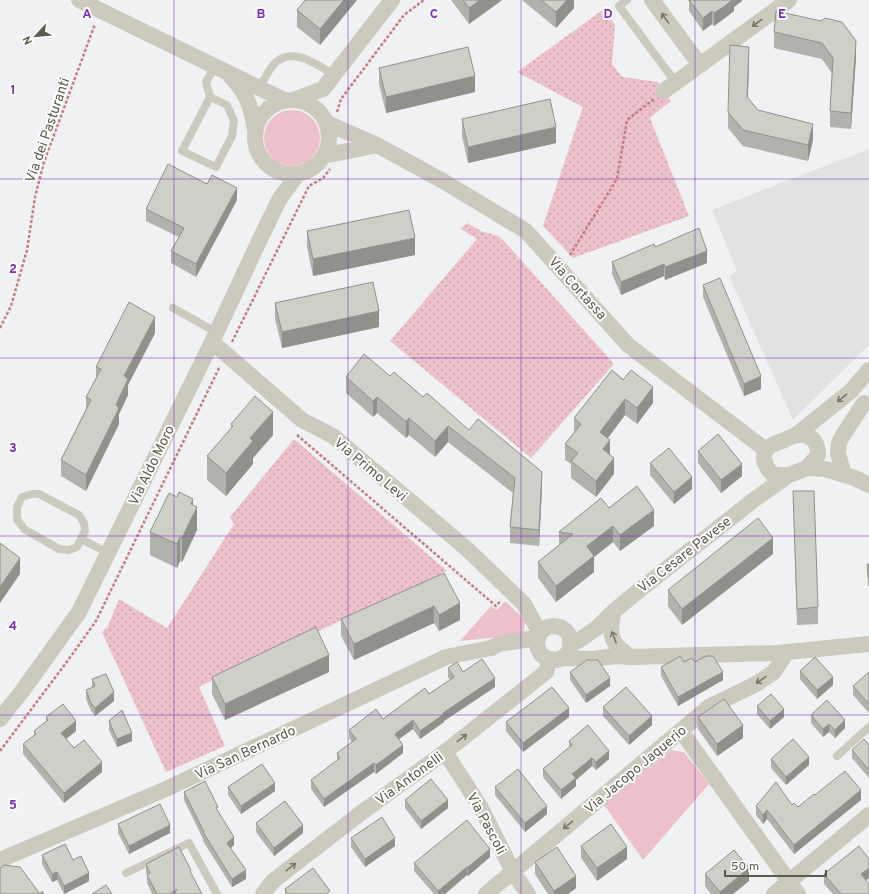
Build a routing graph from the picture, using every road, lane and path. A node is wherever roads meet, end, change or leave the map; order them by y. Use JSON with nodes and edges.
{"nodes":[{"id":1,"x":79,"y":0,"type":"edge"},
{"id":2,"x":392,"y":0,"type":"edge"},
{"id":3,"x":424,"y":0,"type":"edge"},
{"id":4,"x":627,"y":0,"type":"edge"},
{"id":5,"x":652,"y":0,"type":"edge"},
{"id":6,"x":789,"y":0,"type":"edge"},
{"id":7,"x":102,"y":5,"type":"edge"},
{"id":8,"x":700,"y":65,"type":"junction"},
{"id":9,"x":221,"y":69,"type":"junction"},
{"id":10,"x":334,"y":75,"type":"junction"},
{"id":11,"x":670,"y":87,"type":"junction"},
{"id":12,"x":259,"y":88,"type":"junction"},
{"id":13,"x":323,"y":89,"type":"junction"},
{"id":14,"x":210,"y":97,"type":"junction"},
{"id":15,"x":289,"y":100,"type":"junction"},
{"id":16,"x":330,"y":123,"type":"junction"},
{"id":17,"x":255,"y":130,"type":"junction"},
{"id":18,"x":377,"y":145,"type":"junction"},
{"id":19,"x":332,"y":154,"type":"junction"},
{"id":20,"x":278,"y":172,"type":"junction"},
{"id":21,"x":298,"y":174,"type":"junction"},
{"id":22,"x":280,"y":198,"type":"junction"},
{"id":23,"x":570,"y":255,"type":"dead end"},
{"id":24,"x":173,"y":308,"type":"dead end"},
{"id":25,"x":0,"y":328,"type":"edge"},
{"id":26,"x":214,"y":337,"type":"junction"},
{"id":27,"x":226,"y":354,"type":"junction"},
{"id":28,"x":219,"y":369,"type":"junction"},
{"id":29,"x":869,"y":370,"type":"edge"},
{"id":30,"x":223,"y":372,"type":"dead end"},
{"id":31,"x":866,"y":400,"type":"edge"},
{"id":32,"x":292,"y":431,"type":"dead end"},
{"id":33,"x":796,"y":435,"type":"junction"},
{"id":34,"x":818,"y":452,"type":"junction"},
{"id":35,"x":765,"y":454,"type":"junction"},
{"id":36,"x":807,"y":468,"type":"junction"},
{"id":37,"x":842,"y":468,"type":"junction"},
{"id":38,"x":789,"y":475,"type":"junction"},
{"id":39,"x":862,"y":482,"type":"edge"},
{"id":40,"x":755,"y":499,"type":"junction"},
{"id":41,"x":81,"y":539,"type":"junction"},
{"id":42,"x":108,"y":553,"type":"junction"},
{"id":43,"x":510,"y":591,"type":"junction"},
{"id":44,"x":524,"y":604,"type":"junction"},
{"id":45,"x":614,"y":610,"type":"junction"},
{"id":46,"x":539,"y":634,"type":"junction"},
{"id":47,"x":869,"y":644,"type":"edge"},
{"id":48,"x":559,"y":646,"type":"junction"},
{"id":49,"x":491,"y":648,"type":"junction"},
{"id":50,"x":787,"y":652,"type":"junction"},
{"id":51,"x":623,"y":657,"type":"junction"},
{"id":52,"x":0,"y":719,"type":"edge"},
{"id":53,"x":869,"y":727,"type":"edge"},
{"id":54,"x":681,"y":731,"type":"junction"},
{"id":55,"x":0,"y":751,"type":"edge"},
{"id":56,"x":445,"y":752,"type":"junction"},
{"id":57,"x":837,"y":756,"type":"dead end"},
{"id":58,"x":869,"y":815,"type":"edge"},
{"id":59,"x":0,"y":860,"type":"edge"},
{"id":60,"x":513,"y":872,"type":"junction"},
{"id":61,"x":126,"y":873,"type":"dead end"},
{"id":62,"x":794,"y":888,"type":"edge"},
{"id":63,"x":217,"y":894,"type":"edge"},
{"id":64,"x":263,"y":894,"type":"edge"},
{"id":65,"x":486,"y":894,"type":"edge"},
{"id":66,"x":528,"y":894,"type":"edge"},
{"id":67,"x":774,"y":894,"type":"edge"}],
"edges":[{"from":1,"to":7,"type":"street"},
{"from":2,"to":10,"type":"street"},
{"from":3,"to":16,"type":"path"},
{"from":4,"to":11,"type":"lane"},
{"from":8,"to":5,"type":"street","one_way":true},
{"from":6,"to":8,"type":"street","one_way":true},
{"from":7,"to":9,"type":"street"},
{"from":7,"to":25,"type":"path","name":"Via dei Pasturanti"},
{"from":8,"to":11,"type":"street"},
{"from":9,"to":12,"type":"street"},
{"from":9,"to":14,"type":"lane"},
{"from":9,"to":17,"type":"street"},
{"from":10,"to":12,"type":"lane"},
{"from":10,"to":13,"type":"street"},
{"from":11,"to":23,"type":"path"},
{"from":12,"to":15,"type":"street"},
{"from":13,"to":15,"type":"street"},
{"from":13,"to":16,"type":"street"},
{"from":14,"to":14,"type":"lane"},
{"from":15,"to":16,"type":"street"},
{"from":15,"to":17,"type":"street"},
{"from":16,"to":18,"type":"street","name":"Via Cortassa"},
{"from":16,"to":19,"type":"street"},
{"from":17,"to":20,"type":"street"},
{"from":18,"to":19,"type":"street"},
{"from":18,"to":35,"type":"street","name":"Via Cortassa"},
{"from":19,"to":21,"type":"street"},
{"from":19,"to":27,"type":"path"},
{"from":20,"to":21,"type":"street"},
{"from":20,"to":22,"type":"street"},
{"from":21,"to":22,"type":"street","name":"Via Aldo Moro"},
{"from":22,"to":26,"type":"street","name":"Via Aldo Moro"},
{"from":24,"to":26,"type":"lane"},
{"from":26,"to":27,"type":"street","name":"Via Primo Levi"},
{"from":26,"to":42,"type":"street","name":"Via Aldo Moro"},
{"from":27,"to":28,"type":"path"},
{"from":27,"to":43,"type":"street","name":"Via Primo Levi"},
{"from":28,"to":30,"type":"path"},
{"from":28,"to":55,"type":"path"},
{"from":29,"to":33,"type":"street","one_way":true},
{"from":31,"to":34,"type":"street","name":"Via Cesare Pavese"},
{"from":31,"to":37,"type":"street"},
{"from":32,"to":43,"type":"path"},
{"from":33,"to":34,"type":"street"},
{"from":33,"to":35,"type":"street"},
{"from":34,"to":36,"type":"street","name":"Via Cesare Pavese"},
{"from":34,"to":37,"type":"street"},
{"from":35,"to":38,"type":"street","name":"Via Cesare Pavese"},
{"from":35,"to":40,"type":"street"},
{"from":36,"to":38,"type":"street","name":"Via Cesare Pavese"},
{"from":36,"to":39,"type":"street"},
{"from":37,"to":39,"type":"street"},
{"from":38,"to":40,"type":"street","name":"Via Cesare Pavese"},
{"from":40,"to":45,"type":"street","name":"Via Cesare Pavese"},
{"from":41,"to":41,"type":"lane"},
{"from":41,"to":42,"type":"lane"},
{"from":42,"to":52,"type":"street","name":"Via Aldo Moro"},
{"from":43,"to":44,"type":"street","name":"Via Primo Levi"},
{"from":44,"to":46,"type":"street","name":"Via Primo Levi"},
{"from":44,"to":48,"type":"street","name":"Via Primo Levi"},
{"from":45,"to":48,"type":"street","name":"Via Cesare Pavese"},
{"from":51,"to":45,"type":"street","one_way":true},
{"from":46,"to":48,"type":"street","name":"Via San Bernardo"},
{"from":46,"to":48,"type":"street"},
{"from":46,"to":49,"type":"street","name":"Via San Bernardo"},
{"from":47,"to":50,"type":"street"},
{"from":48,"to":49,"type":"street","name":"Via San Bernardo"},
{"from":48,"to":51,"type":"street"},
{"from":56,"to":48,"type":"street","name":"Via Antonelli","one_way":true},
{"from":49,"to":59,"type":"street","name":"Via San Bernardo"},
{"from":50,"to":51,"type":"street"},
{"from":50,"to":54,"type":"street","name":"Via Jacopo Jaquerio","one_way":true},
{"from":53,"to":57,"type":"lane"},
{"from":54,"to":60,"type":"street","name":"Via Jacopo Jaquerio","one_way":true},
{"from":54,"to":62,"type":"street"},
{"from":56,"to":60,"type":"street","name":"Via Pascoli"},
{"from":64,"to":56,"type":"street","name":"Via Antonelli","one_way":true},
{"from":58,"to":62,"type":"street"},
{"from":60,"to":65,"type":"street","name":"Via Jacopo Jaquerio"},
{"from":60,"to":66,"type":"street","name":"Via Pascoli"},
{"from":61,"to":63,"type":"lane"},
{"from":62,"to":67,"type":"street"}]}
